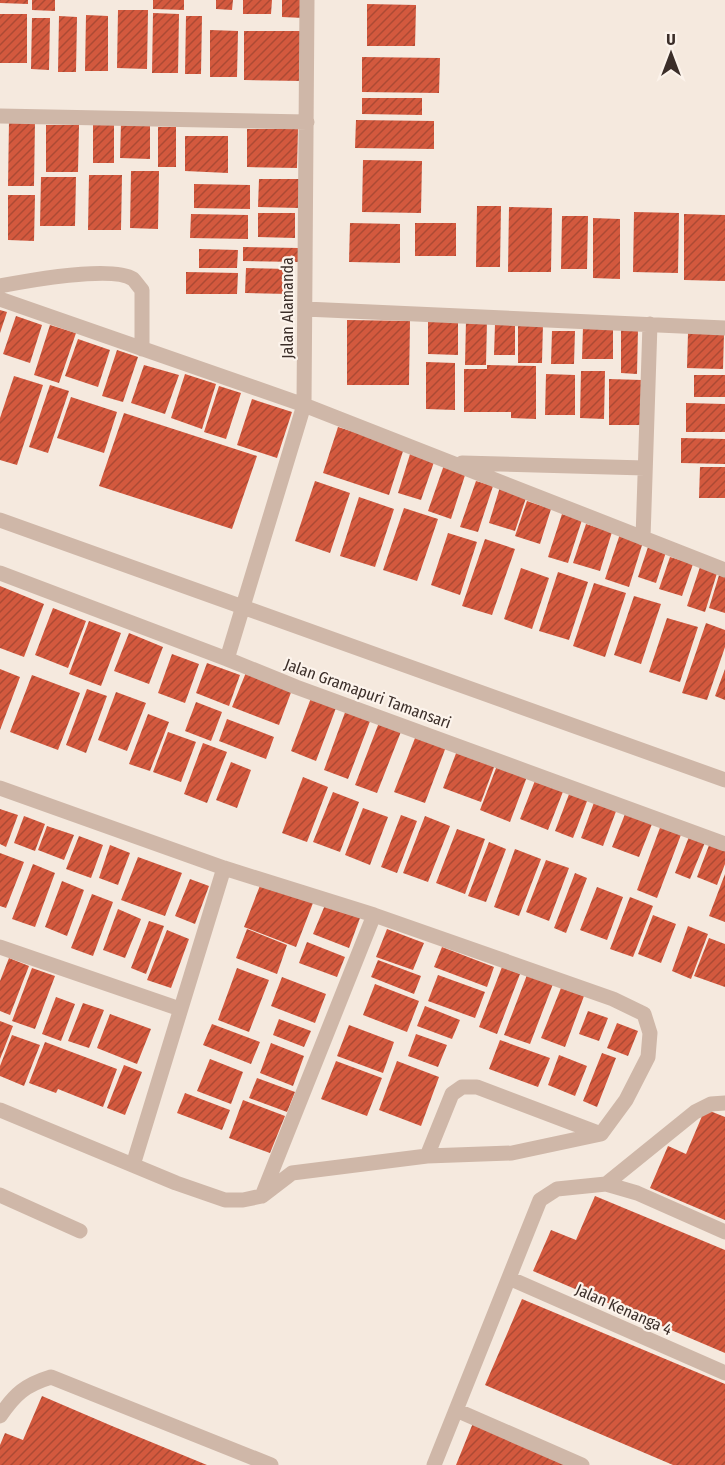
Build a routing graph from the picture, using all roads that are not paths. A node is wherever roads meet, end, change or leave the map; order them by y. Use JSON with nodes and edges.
{"nodes":[{"id":1,"x":308,"y":0,"type":"edge"},
{"id":2,"x":0,"y":116,"type":"edge"},
{"id":3,"x":307,"y":122,"type":"junction"},
{"id":4,"x":0,"y":286,"type":"edge"},
{"id":5,"x":0,"y":299,"type":"edge"},
{"id":6,"x":305,"y":309,"type":"junction"},
{"id":7,"x":650,"y":324,"type":"junction"},
{"id":8,"x":725,"y":328,"type":"edge"},
{"id":9,"x":142,"y":349,"type":"junction"},
{"id":10,"x":304,"y":405,"type":"junction"},
{"id":11,"x":452,"y":463,"type":"junction"},
{"id":12,"x":645,"y":468,"type":"junction"},
{"id":13,"x":0,"y":520,"type":"edge"},
{"id":14,"x":643,"y":538,"type":"junction"},
{"id":15,"x":725,"y":570,"type":"edge"},
{"id":16,"x":0,"y":573,"type":"edge"},
{"id":17,"x":244,"y":608,"type":"junction"},
{"id":18,"x":227,"y":658,"type":"junction"},
{"id":19,"x":725,"y":780,"type":"edge"},
{"id":20,"x":0,"y":788,"type":"edge"},
{"id":21,"x":725,"y":844,"type":"edge"},
{"id":22,"x":224,"y":868,"type":"junction"},
{"id":23,"x":374,"y":915,"type":"junction"},
{"id":24,"x":0,"y":947,"type":"edge"},
{"id":25,"x":180,"y":1009,"type":"junction"},
{"id":26,"x":725,"y":1102,"type":"edge"},
{"id":27,"x":0,"y":1110,"type":"edge"},
{"id":28,"x":601,"y":1134,"type":"junction"},
{"id":29,"x":427,"y":1156,"type":"junction"},
{"id":30,"x":133,"y":1165,"type":"junction"},
{"id":31,"x":606,"y":1184,"type":"junction"},
{"id":32,"x":0,"y":1195,"type":"edge"},
{"id":33,"x":262,"y":1196,"type":"junction"},
{"id":34,"x":80,"y":1231,"type":"dead end"},
{"id":35,"x":725,"y":1232,"type":"edge"},
{"id":36,"x":509,"y":1278,"type":"junction"},
{"id":37,"x":725,"y":1373,"type":"edge"},
{"id":38,"x":456,"y":1410,"type":"junction"},
{"id":39,"x":0,"y":1416,"type":"edge"},
{"id":40,"x":271,"y":1465,"type":"edge"},
{"id":41,"x":434,"y":1465,"type":"edge"},
{"id":42,"x":582,"y":1465,"type":"edge"}],
"edges":[{"from":1,"to":3,"type":"street","name":"Jalan Alamanda"},
{"from":2,"to":3,"type":"street"},
{"from":3,"to":6,"type":"street","name":"Jalan Alamanda"},
{"from":4,"to":9,"type":"street"},
{"from":5,"to":9,"type":"street"},
{"from":6,"to":7,"type":"street"},
{"from":6,"to":10,"type":"street","name":"Jalan Alamanda"},
{"from":7,"to":8,"type":"street"},
{"from":7,"to":12,"type":"street"},
{"from":9,"to":10,"type":"street"},
{"from":10,"to":11,"type":"street"},
{"from":10,"to":17,"type":"street","name":"Jalan Alamanda"},
{"from":11,"to":12,"type":"street"},
{"from":11,"to":14,"type":"street"},
{"from":12,"to":14,"type":"street"},
{"from":13,"to":17,"type":"street"},
{"from":14,"to":15,"type":"street"},
{"from":16,"to":18,"type":"street","name":"Jalan Gramapuri Tamansari"},
{"from":17,"to":18,"type":"street","name":"Jalan Alamanda"},
{"from":17,"to":19,"type":"street"},
{"from":18,"to":21,"type":"street","name":"Jalan Gramapuri Tamansari"},
{"from":20,"to":22,"type":"street"},
{"from":22,"to":23,"type":"street"},
{"from":22,"to":25,"type":"street"},
{"from":23,"to":28,"type":"street"},
{"from":23,"to":33,"type":"street"},
{"from":24,"to":25,"type":"street"},
{"from":25,"to":30,"type":"street"},
{"from":26,"to":31,"type":"street"},
{"from":27,"to":30,"type":"street"},
{"from":28,"to":29,"type":"street"},
{"from":28,"to":29,"type":"street"},
{"from":29,"to":33,"type":"street"},
{"from":30,"to":33,"type":"street"},
{"from":31,"to":35,"type":"street"},
{"from":31,"to":36,"type":"street"},
{"from":32,"to":34,"type":"street"},
{"from":36,"to":37,"type":"street","name":"Jalan Kenanga 4"},
{"from":36,"to":38,"type":"street"},
{"from":38,"to":41,"type":"street"},
{"from":38,"to":42,"type":"street"},
{"from":39,"to":40,"type":"street"}]}
